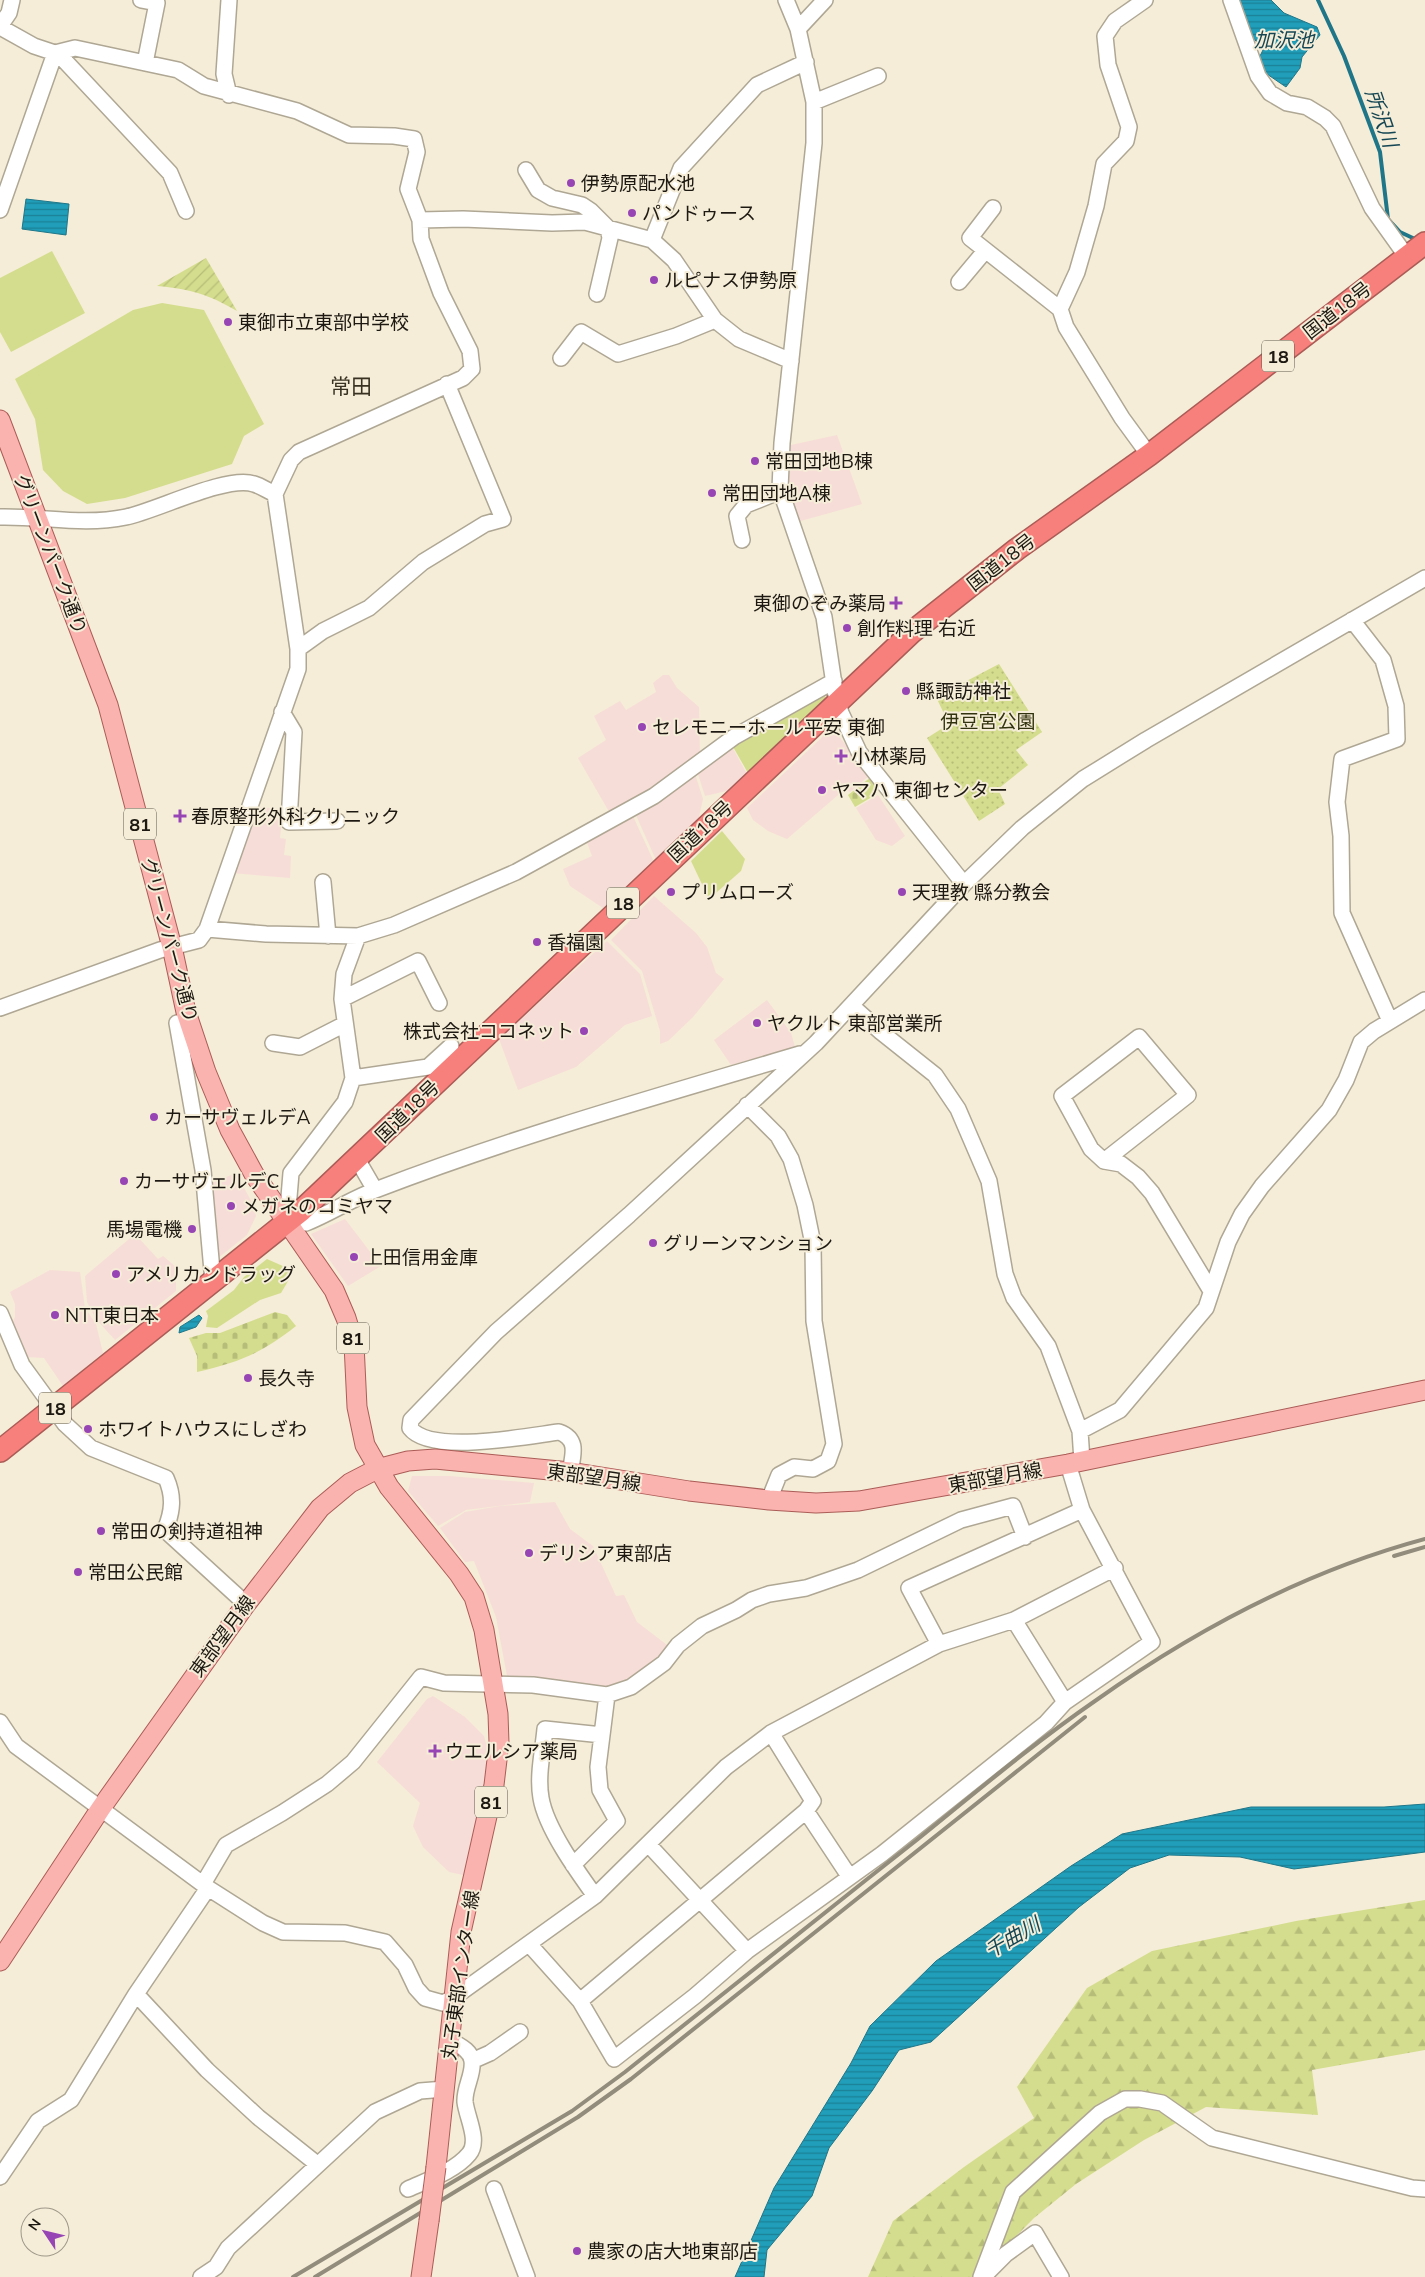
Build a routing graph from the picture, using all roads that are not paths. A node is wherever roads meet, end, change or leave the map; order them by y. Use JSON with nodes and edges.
{"nodes":[{"id":1,"x":12,"y":0,"type":"edge"},
{"id":2,"x":141,"y":0,"type":"edge"},
{"id":3,"x":229,"y":0,"type":"edge"},
{"id":4,"x":786,"y":0,"type":"edge"},
{"id":5,"x":825,"y":0,"type":"edge"},
{"id":6,"x":1145,"y":0,"type":"edge"},
{"id":7,"x":1231,"y":0,"type":"edge"},
{"id":8,"x":0,"y":26,"type":"edge"},
{"id":9,"x":798,"y":29,"type":"junction"},
{"id":10,"x":59,"y":52,"type":"junction"},
{"id":11,"x":806,"y":62,"type":"junction"},
{"id":12,"x":145,"y":63,"type":"junction"},
{"id":13,"x":878,"y":76,"type":"dead end"},
{"id":14,"x":229,"y":95,"type":"junction"},
{"id":15,"x":814,"y":102,"type":"junction"},
{"id":16,"x":526,"y":170,"type":"dead end"},
{"id":17,"x":993,"y":208,"type":"dead end"},
{"id":18,"x":0,"y":210,"type":"edge"},
{"id":19,"x":186,"y":211,"type":"dead end"},
{"id":20,"x":420,"y":220,"type":"junction"},
{"id":21,"x":608,"y":228,"type":"junction"},
{"id":22,"x":652,"y":240,"type":"junction"},
{"id":23,"x":985,"y":251,"type":"junction"},
{"id":24,"x":1419,"y":251,"type":"edge"},
{"id":25,"x":959,"y":282,"type":"dead end"},
{"id":26,"x":597,"y":294,"type":"dead end"},
{"id":27,"x":1060,"y":309,"type":"junction"},
{"id":28,"x":716,"y":320,"type":"junction"},
{"id":29,"x":561,"y":358,"type":"dead end"},
{"id":30,"x":791,"y":361,"type":"junction"},
{"id":31,"x":447,"y":384,"type":"junction"},
{"id":32,"x":0,"y":420,"type":"edge"},
{"id":33,"x":1149,"y":455,"type":"junction"},
{"id":34,"x":780,"y":491,"type":"junction"},
{"id":35,"x":275,"y":494,"type":"junction"},
{"id":36,"x":36,"y":516,"type":"junction"},
{"id":37,"x":0,"y":517,"type":"edge"},
{"id":38,"x":742,"y":540,"type":"dead end"},
{"id":39,"x":1425,"y":578,"type":"edge"},
{"id":40,"x":1352,"y":620,"type":"junction"},
{"id":41,"x":298,"y":649,"type":"junction"},
{"id":42,"x":836,"y":691,"type":"junction"},
{"id":43,"x":282,"y":712,"type":"junction"},
{"id":44,"x":337,"y":822,"type":"dead end"},
{"id":45,"x":323,"y":882,"type":"dead end"},
{"id":46,"x":964,"y":884,"type":"junction"},
{"id":47,"x":207,"y":929,"type":"junction"},
{"id":48,"x":328,"y":936,"type":"junction"},
{"id":49,"x":358,"y":936,"type":"junction"},
{"id":50,"x":172,"y":948,"type":"junction"},
{"id":51,"x":342,"y":999,"type":"junction"},
{"id":52,"x":1425,"y":1000,"type":"edge"},
{"id":53,"x":439,"y":1003,"type":"dead end"},
{"id":54,"x":852,"y":1006,"type":"junction"},
{"id":55,"x":0,"y":1008,"type":"edge"},
{"id":56,"x":190,"y":1020,"type":"junction"},
{"id":57,"x":1390,"y":1021,"type":"junction"},
{"id":58,"x":345,"y":1024,"type":"junction"},
{"id":59,"x":273,"y":1043,"type":"dead end"},
{"id":60,"x":451,"y":1046,"type":"dead end"},
{"id":61,"x":804,"y":1052,"type":"junction"},
{"id":62,"x":206,"y":1072,"type":"junction"},
{"id":63,"x":187,"y":1078,"type":"junction"},
{"id":64,"x":353,"y":1078,"type":"junction"},
{"id":65,"x":747,"y":1105,"type":"junction"},
{"id":66,"x":358,"y":1159,"type":"junction"},
{"id":67,"x":1104,"y":1161,"type":"junction"},
{"id":68,"x":375,"y":1190,"type":"junction"},
{"id":69,"x":289,"y":1197,"type":"dead end"},
{"id":70,"x":296,"y":1223,"type":"junction"},
{"id":71,"x":213,"y":1282,"type":"junction"},
{"id":72,"x":1211,"y":1290,"type":"junction"},
{"id":73,"x":0,"y":1313,"type":"edge"},
{"id":74,"x":1425,"y":1390,"type":"edge"},
{"id":75,"x":55,"y":1408,"type":"junction"},
{"id":76,"x":1080,"y":1431,"type":"junction"},
{"id":77,"x":0,"y":1451,"type":"edge"},
{"id":78,"x":1075,"y":1463,"type":"junction"},
{"id":79,"x":377,"y":1469,"type":"junction"},
{"id":80,"x":570,"y":1472,"type":"junction"},
{"id":81,"x":768,"y":1500,"type":"junction"},
{"id":82,"x":1082,"y":1510,"type":"junction"},
{"id":83,"x":1025,"y":1537,"type":"junction"},
{"id":84,"x":1115,"y":1568,"type":"junction"},
{"id":85,"x":246,"y":1604,"type":"junction"},
{"id":86,"x":1014,"y":1620,"type":"junction"},
{"id":87,"x":939,"y":1644,"type":"junction"},
{"id":88,"x":494,"y":1683,"type":"junction"},
{"id":89,"x":607,"y":1695,"type":"junction"},
{"id":90,"x":1065,"y":1702,"type":"junction"},
{"id":91,"x":0,"y":1722,"type":"edge"},
{"id":92,"x":771,"y":1733,"type":"junction"},
{"id":93,"x":602,"y":1735,"type":"junction"},
{"id":94,"x":101,"y":1808,"type":"junction"},
{"id":95,"x":806,"y":1811,"type":"junction"},
{"id":96,"x":648,"y":1844,"type":"junction"},
{"id":97,"x":572,"y":1865,"type":"junction"},
{"id":98,"x":849,"y":1876,"type":"junction"},
{"id":99,"x":206,"y":1886,"type":"junction"},
{"id":100,"x":595,"y":1896,"type":"junction"},
{"id":101,"x":700,"y":1900,"type":"junction"},
{"id":102,"x":529,"y":1944,"type":"junction"},
{"id":103,"x":3,"y":1949,"type":"edge"},
{"id":104,"x":747,"y":1951,"type":"junction"},
{"id":105,"x":136,"y":1994,"type":"junction"},
{"id":106,"x":454,"y":1998,"type":"junction"},
{"id":107,"x":580,"y":2001,"type":"junction"},
{"id":108,"x":520,"y":2032,"type":"dead end"},
{"id":109,"x":450,"y":2040,"type":"junction"},
{"id":110,"x":472,"y":2061,"type":"junction"},
{"id":111,"x":445,"y":2089,"type":"junction"},
{"id":112,"x":317,"y":2164,"type":"junction"},
{"id":113,"x":0,"y":2177,"type":"edge"},
{"id":114,"x":408,"y":2189,"type":"dead end"},
{"id":115,"x":494,"y":2189,"type":"dead end"},
{"id":116,"x":1425,"y":2189,"type":"edge"},
{"id":117,"x":201,"y":2277,"type":"edge"},
{"id":118,"x":422,"y":2277,"type":"edge"},
{"id":119,"x":527,"y":2277,"type":"edge"},
{"id":120,"x":982,"y":2277,"type":"edge"},
{"id":121,"x":1061,"y":2277,"type":"edge"}],
"edges":[{"from":1,"to":8,"type":"street"},
{"from":2,"to":12,"type":"street"},
{"from":3,"to":14,"type":"street"},
{"from":4,"to":9,"type":"street"},
{"from":5,"to":9,"type":"street"},
{"from":6,"to":27,"type":"street"},
{"from":7,"to":24,"type":"street"},
{"from":8,"to":10,"type":"street"},
{"from":9,"to":11,"type":"street"},
{"from":10,"to":12,"type":"street"},
{"from":10,"to":18,"type":"street"},
{"from":10,"to":19,"type":"street"},
{"from":11,"to":15,"type":"street"},
{"from":11,"to":22,"type":"street"},
{"from":12,"to":14,"type":"street"},
{"from":13,"to":15,"type":"street"},
{"from":14,"to":20,"type":"street"},
{"from":15,"to":30,"type":"street"},
{"from":16,"to":21,"type":"street"},
{"from":17,"to":23,"type":"street"},
{"from":20,"to":21,"type":"street"},
{"from":20,"to":31,"type":"street"},
{"from":21,"to":22,"type":"street"},
{"from":21,"to":26,"type":"street"},
{"from":22,"to":28,"type":"street"},
{"from":23,"to":25,"type":"street"},
{"from":23,"to":27,"type":"street"},
{"from":24,"to":33,"type":"highway","name":"国道18号","number":"18"},
{"from":27,"to":33,"type":"street"},
{"from":28,"to":29,"type":"street"},
{"from":28,"to":30,"type":"street"},
{"from":30,"to":34,"type":"street"},
{"from":31,"to":35,"type":"street"},
{"from":31,"to":41,"type":"street"},
{"from":32,"to":36,"type":"main road","name":"グリーンパーク通り","number":"81"},
{"from":33,"to":42,"type":"highway","name":"国道18号","number":"18"},
{"from":34,"to":38,"type":"street"},
{"from":34,"to":42,"type":"street"},
{"from":35,"to":36,"type":"street"},
{"from":35,"to":41,"type":"street"},
{"from":36,"to":37,"type":"street"},
{"from":36,"to":50,"type":"main road","name":"グリーンパーク通り","number":"81"},
{"from":39,"to":40,"type":"street"},
{"from":40,"to":46,"type":"street"},
{"from":40,"to":57,"type":"street"},
{"from":41,"to":43,"type":"street"},
{"from":42,"to":46,"type":"street"},
{"from":42,"to":49,"type":"street"},
{"from":42,"to":66,"type":"highway","name":"国道18号","number":"18"},
{"from":43,"to":44,"type":"street"},
{"from":43,"to":47,"type":"street"},
{"from":45,"to":48,"type":"street"},
{"from":46,"to":54,"type":"street"},
{"from":47,"to":48,"type":"street"},
{"from":47,"to":50,"type":"street"},
{"from":48,"to":49,"type":"street"},
{"from":49,"to":51,"type":"street"},
{"from":50,"to":55,"type":"street"},
{"from":50,"to":56,"type":"main road","name":"グリーンパーク通り","number":"81"},
{"from":51,"to":53,"type":"street"},
{"from":51,"to":58,"type":"street"},
{"from":52,"to":57,"type":"street"},
{"from":54,"to":61,"type":"street"},
{"from":54,"to":76,"type":"street"},
{"from":56,"to":62,"type":"main road","name":"グリーンパーク通り","number":"81"},
{"from":56,"to":63,"type":"street"},
{"from":57,"to":72,"type":"street"},
{"from":58,"to":59,"type":"street"},
{"from":58,"to":64,"type":"street"},
{"from":60,"to":64,"type":"street"},
{"from":61,"to":65,"type":"street"},
{"from":61,"to":68,"type":"street"},
{"from":62,"to":63,"type":"street"},
{"from":62,"to":70,"type":"main road","name":"グリーンパーク通り","number":"81"},
{"from":63,"to":71,"type":"street"},
{"from":64,"to":69,"type":"street"},
{"from":65,"to":80,"type":"street"},
{"from":65,"to":81,"type":"street"},
{"from":66,"to":68,"type":"street"},
{"from":66,"to":70,"type":"highway","name":"国道18号","number":"18"},
{"from":67,"to":67,"type":"street"},
{"from":67,"to":72,"type":"street"},
{"from":68,"to":70,"type":"street"},
{"from":70,"to":71,"type":"highway","name":"国道18号","number":"18"},
{"from":70,"to":79,"type":"main road","name":"丸子東部インター線","number":"81"},
{"from":71,"to":75,"type":"highway","name":"国道18号","number":"18"},
{"from":72,"to":76,"type":"street"},
{"from":73,"to":75,"type":"street"},
{"from":74,"to":78,"type":"main road","name":"東部望月線"},
{"from":75,"to":77,"type":"highway","name":"国道18号","number":"18"},
{"from":75,"to":85,"type":"street"},
{"from":76,"to":78,"type":"street"},
{"from":78,"to":81,"type":"main road","name":"東部望月線"},
{"from":78,"to":82,"type":"street"},
{"from":79,"to":80,"type":"main road","name":"東部望月線"},
{"from":79,"to":85,"type":"main road","name":"東部望月線"},
{"from":79,"to":88,"type":"main road","name":"丸子東部インター線","number":"81"},
{"from":80,"to":81,"type":"main road","name":"東部望月線"},
{"from":82,"to":83,"type":"street"},
{"from":82,"to":84,"type":"street"},
{"from":83,"to":87,"type":"street"},
{"from":83,"to":89,"type":"street"},
{"from":84,"to":86,"type":"street"},
{"from":84,"to":90,"type":"street"},
{"from":85,"to":94,"type":"main road","name":"東部望月線"},
{"from":86,"to":87,"type":"street"},
{"from":86,"to":90,"type":"street"},
{"from":87,"to":92,"type":"street"},
{"from":88,"to":89,"type":"street"},
{"from":88,"to":99,"type":"street"},
{"from":88,"to":106,"type":"main road","name":"丸子東部インター線","number":"81"},
{"from":89,"to":93,"type":"street"},
{"from":90,"to":98,"type":"street"},
{"from":91,"to":94,"type":"street"},
{"from":92,"to":95,"type":"street"},
{"from":92,"to":96,"type":"street"},
{"from":93,"to":97,"type":"street"},
{"from":93,"to":97,"type":"street"},
{"from":94,"to":99,"type":"street"},
{"from":94,"to":103,"type":"main road","name":"東部望月線"},
{"from":95,"to":98,"type":"street"},
{"from":95,"to":101,"type":"street"},
{"from":96,"to":100,"type":"street"},
{"from":96,"to":101,"type":"street"},
{"from":97,"to":100,"type":"street"},
{"from":98,"to":104,"type":"street"},
{"from":99,"to":105,"type":"street"},
{"from":99,"to":106,"type":"street"},
{"from":100,"to":102,"type":"street"},
{"from":101,"to":104,"type":"street"},
{"from":101,"to":107,"type":"street"},
{"from":102,"to":106,"type":"street"},
{"from":102,"to":107,"type":"street"},
{"from":104,"to":107,"type":"street"},
{"from":105,"to":112,"type":"street"},
{"from":105,"to":113,"type":"street"},
{"from":106,"to":109,"type":"main road","name":"丸子東部インター線","number":"81"},
{"from":108,"to":110,"type":"street"},
{"from":109,"to":110,"type":"street"},
{"from":109,"to":111,"type":"main road","name":"丸子東部インター線","number":"81"},
{"from":110,"to":114,"type":"street"},
{"from":111,"to":112,"type":"street"},
{"from":111,"to":118,"type":"main road","name":"丸子東部インター線","number":"81","bridge":true},
{"from":112,"to":117,"type":"street"},
{"from":115,"to":119,"type":"street"},
{"from":116,"to":120,"type":"street"},
{"from":120,"to":121,"type":"street"}]}
